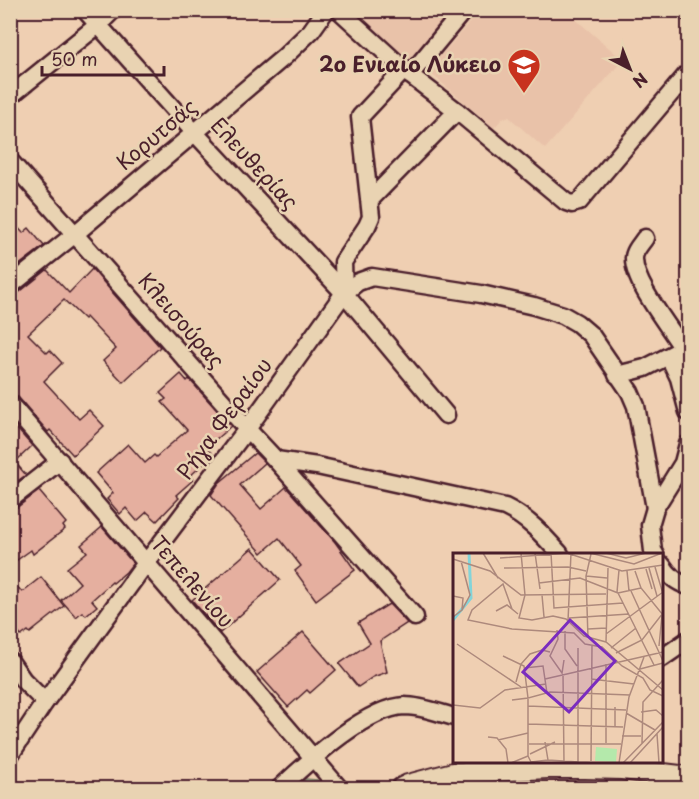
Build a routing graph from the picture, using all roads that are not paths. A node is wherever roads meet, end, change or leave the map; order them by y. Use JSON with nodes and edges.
{"nodes":[{"id":1,"x":85,"y":10,"type":"edge"},
{"id":2,"x":113,"y":10,"type":"edge"},
{"id":3,"x":326,"y":10,"type":"edge"},
{"id":4,"x":339,"y":10,"type":"edge"},
{"id":5,"x":464,"y":10,"type":"edge"},
{"id":6,"x":98,"y":25,"type":"junction"},
{"id":7,"x":407,"y":72,"type":"junction"},
{"id":8,"x":688,"y":73,"type":"edge"},
{"id":9,"x":10,"y":96,"type":"edge"},
{"id":10,"x":457,"y":111,"type":"junction"},
{"id":11,"x":194,"y":132,"type":"junction"},
{"id":12,"x":10,"y":161,"type":"edge"},
{"id":13,"x":370,"y":200,"type":"junction"},
{"id":14,"x":75,"y":234,"type":"junction"},
{"id":15,"x":645,"y":238,"type":"dead end"},
{"id":16,"x":10,"y":286,"type":"edge"},
{"id":17,"x":344,"y":293,"type":"junction"},
{"id":18,"x":680,"y":350,"type":"edge"},
{"id":19,"x":617,"y":375,"type":"junction"},
{"id":20,"x":10,"y":404,"type":"edge"},
{"id":21,"x":688,"y":412,"type":"edge"},
{"id":22,"x":446,"y":415,"type":"dead end"},
{"id":23,"x":247,"y":429,"type":"junction"},
{"id":24,"x":688,"y":444,"type":"edge"},
{"id":25,"x":276,"y":460,"type":"junction"},
{"id":26,"x":60,"y":461,"type":"junction"},
{"id":27,"x":10,"y":500,"type":"edge"},
{"id":28,"x":655,"y":508,"type":"junction"},
{"id":29,"x":558,"y":553,"type":"edge"},
{"id":30,"x":654,"y":553,"type":"edge"},
{"id":31,"x":146,"y":563,"type":"junction"},
{"id":32,"x":663,"y":566,"type":"edge"},
{"id":33,"x":688,"y":586,"type":"edge"},
{"id":34,"x":415,"y":617,"type":"dead end"},
{"id":35,"x":688,"y":640,"type":"edge"},
{"id":36,"x":663,"y":657,"type":"edge"},
{"id":37,"x":10,"y":661,"type":"edge"},
{"id":38,"x":45,"y":702,"type":"junction"},
{"id":39,"x":453,"y":717,"type":"edge"},
{"id":40,"x":10,"y":755,"type":"edge"},
{"id":41,"x":313,"y":758,"type":"junction"},
{"id":42,"x":688,"y":777,"type":"edge"},
{"id":43,"x":407,"y":787,"type":"edge"},
{"id":44,"x":280,"y":789,"type":"edge"},
{"id":45,"x":339,"y":789,"type":"edge"}],
"edges":[{"from":1,"to":6,"type":"street","name":"Ελευθερίας"},
{"from":2,"to":6,"type":"street"},
{"from":3,"to":11,"type":"street","name":"Κορυτσάς"},
{"from":4,"to":7,"type":"street"},
{"from":5,"to":7,"type":"street"},
{"from":6,"to":9,"type":"street"},
{"from":6,"to":11,"type":"street","name":"Ελευθερίας"},
{"from":7,"to":10,"type":"street"},
{"from":7,"to":13,"type":"street"},
{"from":8,"to":10,"type":"street"},
{"from":10,"to":13,"type":"street"},
{"from":11,"to":14,"type":"street","name":"Κορυτσάς"},
{"from":11,"to":17,"type":"street","name":"Ελευθερίας"},
{"from":12,"to":14,"type":"street","name":"Κλεισούρας"},
{"from":13,"to":17,"type":"street"},
{"from":14,"to":16,"type":"street","name":"Κορυτσάς"},
{"from":14,"to":23,"type":"street","name":"Κλεισούρας"},
{"from":15,"to":18,"type":"street"},
{"from":17,"to":19,"type":"street"},
{"from":17,"to":22,"type":"street","name":"Ελευθερίας"},
{"from":17,"to":23,"type":"street","name":"Ρήγα Φεραίου"},
{"from":18,"to":19,"type":"street"},
{"from":18,"to":21,"type":"street"},
{"from":19,"to":28,"type":"street"},
{"from":20,"to":26,"type":"street","name":"Τεπελενίου"},
{"from":23,"to":25,"type":"street","name":"Κλεισούρας"},
{"from":23,"to":31,"type":"street","name":"Ρήγα Φεραίου"},
{"from":24,"to":28,"type":"street"},
{"from":25,"to":29,"type":"street"},
{"from":25,"to":34,"type":"street","name":"Κλεισούρας"},
{"from":26,"to":27,"type":"street"},
{"from":26,"to":31,"type":"street","name":"Τεπελενίου"},
{"from":28,"to":30,"type":"street"},
{"from":31,"to":38,"type":"street","name":"Ρήγα Φεραίου"},
{"from":31,"to":41,"type":"street","name":"Τεπελενίου"},
{"from":32,"to":33,"type":"street"},
{"from":35,"to":36,"type":"street"},
{"from":37,"to":38,"type":"street"},
{"from":38,"to":40,"type":"street","name":"Ρήγα Φεραίου"},
{"from":39,"to":41,"type":"street"},
{"from":41,"to":44,"type":"street"},
{"from":41,"to":45,"type":"street","name":"Τεπελενίου"},
{"from":42,"to":43,"type":"street"}]}
